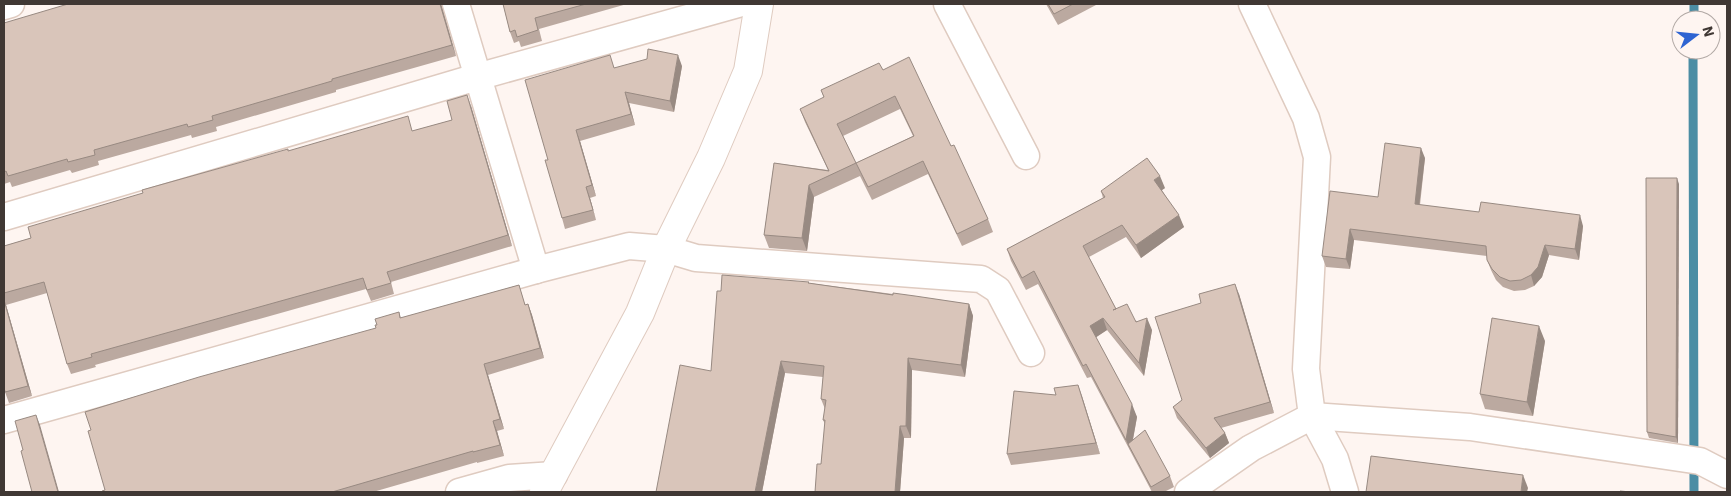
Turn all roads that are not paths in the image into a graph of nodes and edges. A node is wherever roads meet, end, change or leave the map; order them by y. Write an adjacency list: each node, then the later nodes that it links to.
1 (11, 4): 7 (street)
2 (456, 4): 8 (street)
3 (738, 4): 8 (street)
4 (759, 4): 11 (main road)
5 (947, 4): 9 (street)
6 (1252, 4): 14 (street)
7 (4, 6)
8 (477, 77): 10 (street); 12 (street)
9 (1026, 156)
10 (4, 217)
11 (666, 249): 12 (street); 13 (street); 17 (main road)
12 (536, 270): 15 (street)
13 (1030, 353)
14 (1312, 416): 16 (street); 19 (street); 20 (street)
15 (4, 420)
16 (1727, 475)
17 (549, 484): 18 (street)
18 (459, 492)
19 (1188, 492)
20 (1345, 492)

